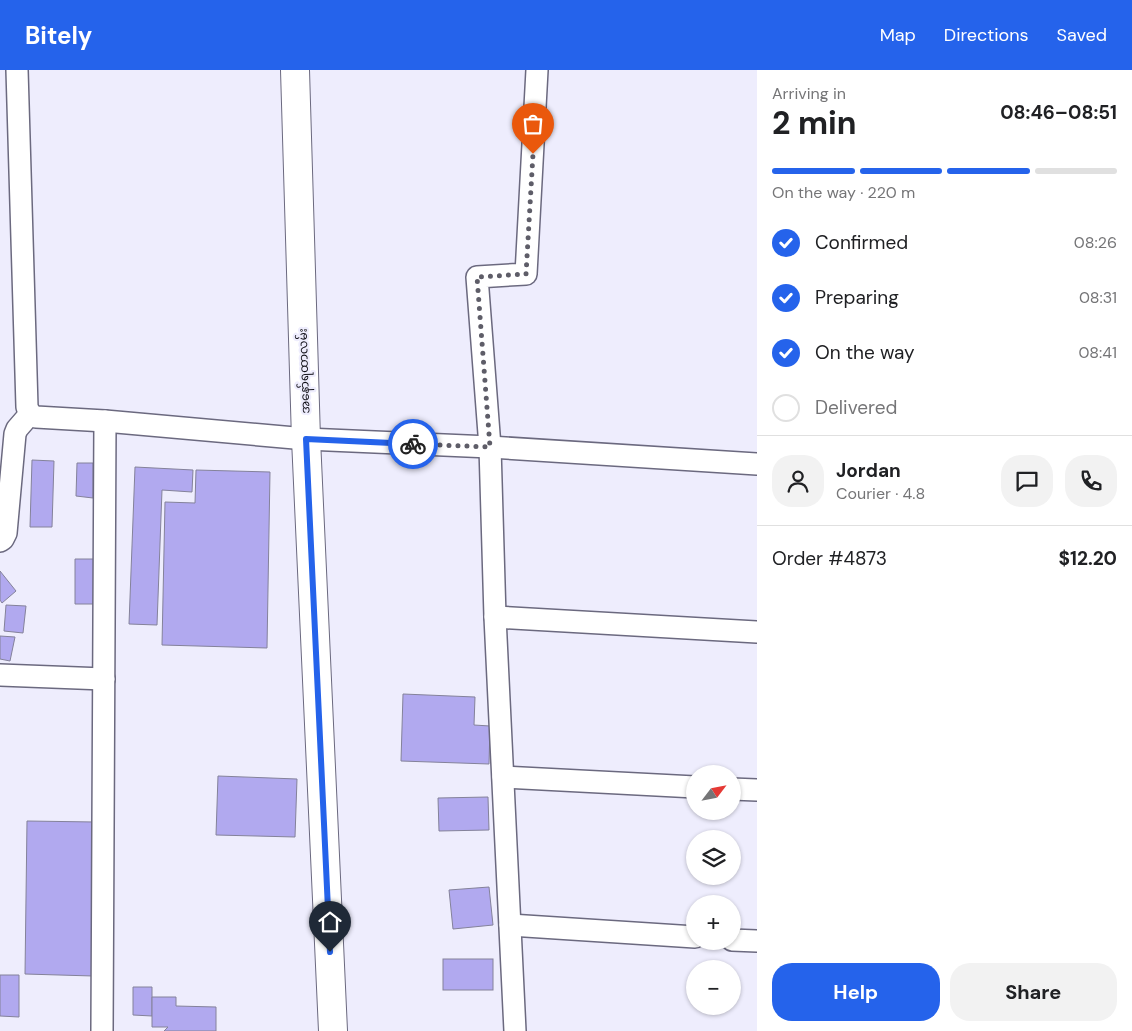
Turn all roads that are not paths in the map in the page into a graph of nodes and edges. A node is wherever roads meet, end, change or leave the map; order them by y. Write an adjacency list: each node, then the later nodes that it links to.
1 (17, 70): 4 (street)
2 (295, 70): 6 (main road, အနော်ရထာလမ်း)
3 (537, 70): 7 (street)
4 (30, 414): 5 (street); 9 (street)
5 (105, 421): 6 (street); 13 (street)
6 (306, 439): 7 (street); 23 (main road, အနော်ရထာလမ်း)
7 (490, 447): 8 (street); 10 (street)
8 (757, 464)
9 (0, 541)
10 (495, 617): 11 (street); 14 (street)
11 (757, 632)
12 (0, 675): 13 (street)
13 (104, 679): 22 (street)
14 (503, 777): 15 (street); 18 (street)
15 (686, 787)
16 (741, 789): 17 (street)
17 (757, 790)
18 (510, 925): 19 (street); 24 (street)
19 (686, 936)
20 (741, 940): 21 (street)
21 (757, 941)
22 (102, 1031)
23 (333, 1031)
24 (515, 1031)

